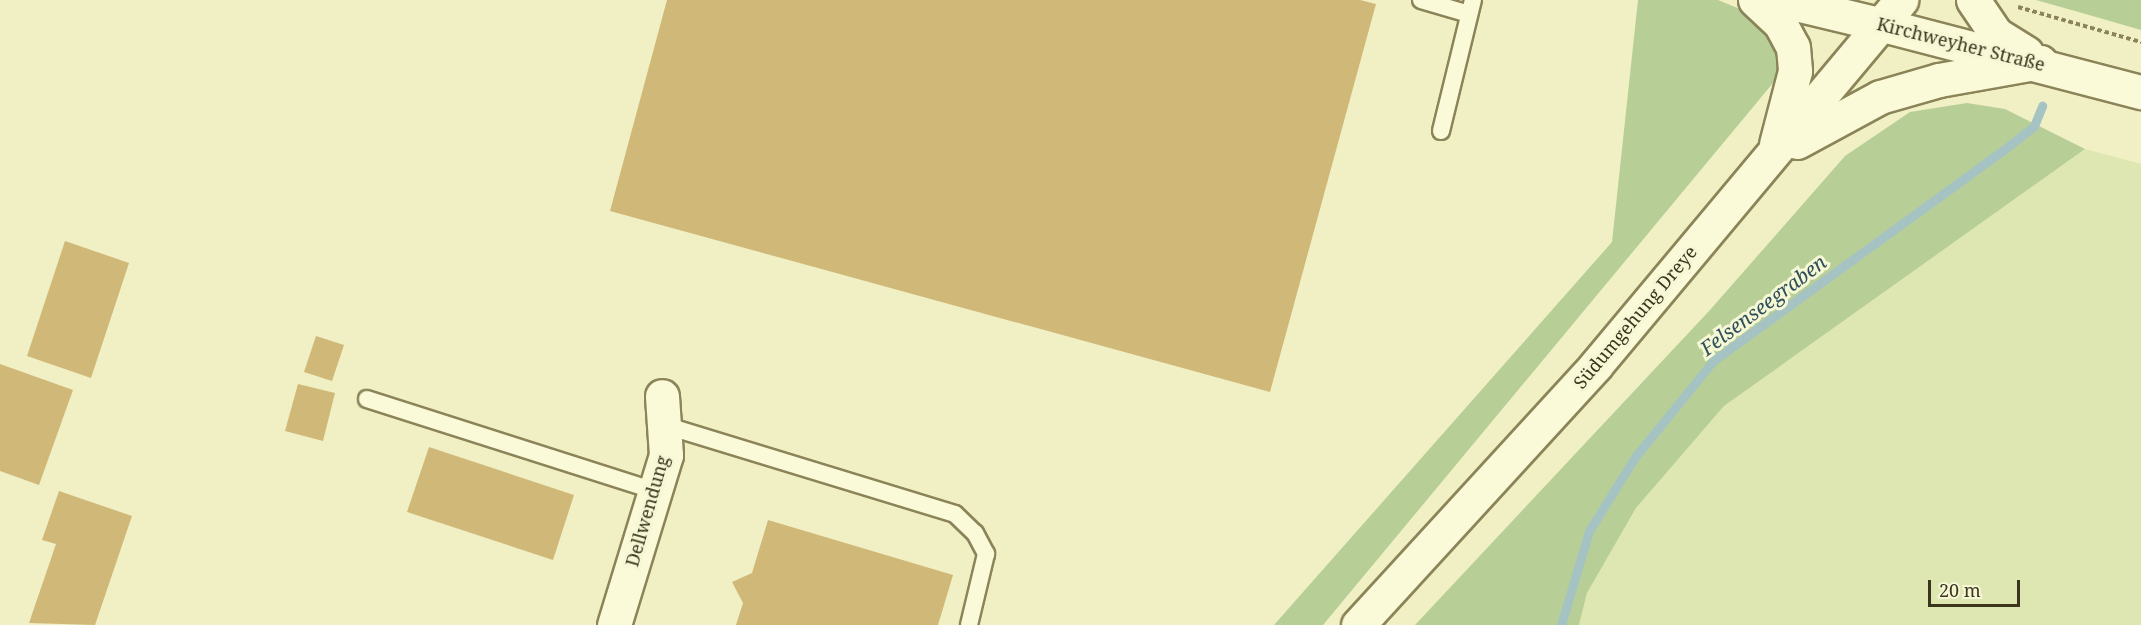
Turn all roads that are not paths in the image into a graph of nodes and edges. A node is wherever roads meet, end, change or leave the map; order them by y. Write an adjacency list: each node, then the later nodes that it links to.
1 (1421, 0): 5 (lane)
2 (1755, 0): 10 (main road)
3 (1779, 0): 6 (main road, Kirchweyher Straße)
4 (1973, 0): 7 (main road)
5 (1471, 7): 9 (lane)
6 (1892, 12): 7 (main road, Kirchweyher Straße); 10 (main road, Südumgehung Dreye)
7 (2040, 62): 8 (main road, Kirchweyher Straße); 10 (main road)
8 (2141, 92)
9 (1442, 131)
10 (1766, 161): 16 (main road, Südumgehung Dreye)
11 (367, 399): 13 (lane)
12 (663, 411): 13 (main road, Dellwendung); 15 (lane)
13 (655, 491): 14 (main road, Dellwendung)
14 (614, 625)
15 (969, 625)
16 (1358, 625)

